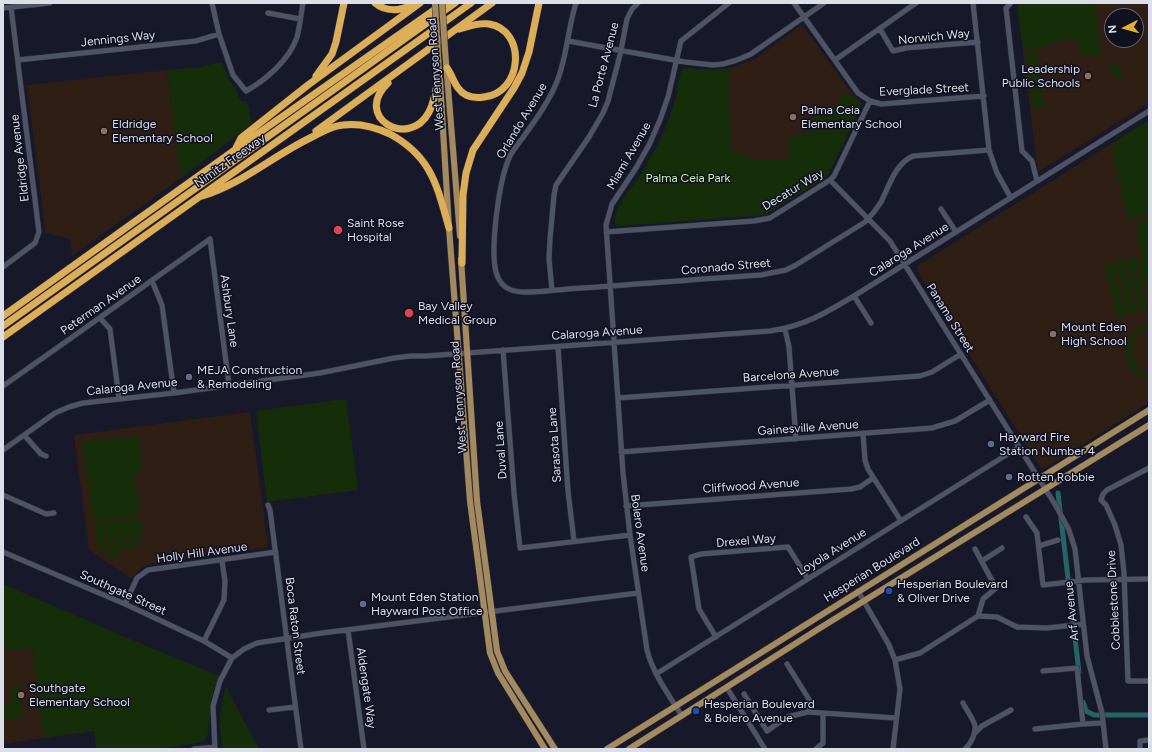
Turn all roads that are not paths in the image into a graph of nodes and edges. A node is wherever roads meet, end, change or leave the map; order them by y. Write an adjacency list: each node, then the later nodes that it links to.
1 (48, 3): 22 (street)
2 (212, 3): 29 (street)
3 (303, 3): 26 (street)
4 (344, 3): 39 (highway)
5 (375, 3): 6 (highway)
6 (416, 3)
7 (420, 3): 39 (highway)
8 (435, 3): 38 (main road, West Tennyson Road, bridge)
9 (443, 3): 37 (main road, West Tennyson Road, bridge); 44 (highway, Nimitz Freeway)
10 (455, 3): 67 (highway)
11 (471, 3): 48 (highway, Nimitz Freeway)
12 (492, 3): 28 (highway)
13 (539, 3): 56 (highway)
14 (576, 3): 30 (street, Orlando Avenue)
15 (638, 3): 32 (street, La Porte Avenue)
16 (729, 3): 34 (street, Miami Avenue)
17 (794, 3): 25 (street, Everglade Street)
18 (824, 3): 25 (street)
19 (916, 3): 27 (street)
20 (973, 3): 31 (street)
21 (1011, 3): 47 (street)
22 (11, 7): 23 (street); 33 (street, Eldridge Avenue)
23 (3, 8)
24 (268, 13): 26 (street)
25 (804, 17): 34 (street); 35 (street, Everglade Street)
26 (300, 19): 29 (street)
27 (880, 29): 31 (street, Norwich Way); 35 (street)
28 (455, 30): 36 (highway); 37 (highway)
29 (219, 34): 33 (street, Jennings Way)
30 (568, 40): 32 (street); 62 (street, Orlando Avenue)
31 (978, 42): 40 (street)
32 (621, 50): 34 (street); 61 (street, La Porte Avenue)
33 (18, 60): 57 (street, Eldridge Avenue)
34 (676, 60): 53 (street, Miami Avenue)
35 (835, 60): 41 (street, Everglade Street)
36 (411, 62): 38 (highway); 43 (highway)
37 (447, 68): 56 (main road, West Tennyson Road)
38 (439, 73): 52 (main road, West Tennyson Road)
39 (308, 85): 44 (highway)
40 (984, 96): 41 (street, Everglade Street); 45 (street)
41 (870, 101): 46 (street, Decatur Way)
42 (1149, 111): 47 (street, Calaroga Avenue)
43 (301, 142): 48 (highway); 52 (highway)
44 (236, 149): 64 (highway, Nimitz Freeway)
45 (989, 150): 49 (street); 51 (street, Coronado Street)
46 (830, 180): 51 (street, Panama Street); 53 (street, Decatur Way)
47 (1036, 181): 49 (street, Calaroga Avenue)
48 (196, 198): 69 (highway, Nimitz Freeway)
49 (1011, 198): 54 (street, Calaroga Avenue)
50 (941, 209): 54 (street)
51 (868, 218): 58 (street, Panama Street); 60 (street, Coronado Street)
52 (449, 228): 73 (main road, West Tennyson Road)
53 (606, 232): 60 (street, Miami Avenue)
54 (956, 232): 58 (street, Calaroga Avenue)
55 (210, 239): 59 (street, Peterman Avenue); 76 (street, Ashbury Lane)
56 (462, 263): 74 (main road, West Tennyson Road)
57 (4, 264)
58 (904, 264): 63 (street, Calaroga Avenue); 75 (street, Panama Street)
59 (152, 281): 65 (street, Peterman Avenue); 79 (street)
60 (609, 286): 61 (street, Coronado Street); 70 (street, Miami Avenue)
61 (552, 290): 62 (street, Coronado Street)
62 (513, 291)
63 (854, 296): 66 (street); 68 (street, Calaroga Avenue)
64 (3, 316)
65 (100, 318): 78 (street, Peterman Avenue); 80 (street)
66 (871, 323)
67 (3, 326)
68 (785, 329): 70 (street, Calaroga Avenue); 77 (street)
69 (3, 337)
70 (613, 342): 71 (street, Calaroga Avenue); 81 (street, Bolero Avenue)
71 (558, 346): 72 (street, Calaroga Avenue); 104 (street, Sarasota Lane)
72 (503, 350): 74 (street, Calaroga Avenue); 104 (street, Duval Lane)
73 (458, 353): 74 (street, Calaroga Avenue); 76 (street, Calaroga Avenue); 120 (main road, West Tennyson Road)
74 (467, 353): 120 (main road, West Tennyson Road)
75 (961, 354): 77 (street, Barcelona Avenue); 82 (street, Panama Street)
76 (229, 385): 79 (street, Calaroga Avenue)
77 (792, 385): 81 (street, Barcelona Avenue); 87 (street)
78 (3, 386)
79 (174, 393): 80 (street, Calaroga Avenue)
80 (119, 398): 86 (street, Calaroga Avenue)
81 (618, 398): 90 (street, Bolero Avenue)
82 (990, 400): 85 (street, Gainesville Avenue); 88 (street, Panama Street)
83 (1149, 410): 94 (main road, Hesperian Boulevard)
84 (1149, 425): 95 (main road, Hesperian Boulevard)
85 (863, 434): 87 (street, Gainesville Avenue); 93 (street)
86 (24, 435): 89 (street, Calaroga Avenue); 91 (street)
87 (796, 439): 90 (street, Gainesville Avenue)
88 (1019, 448): 94 (street, Panama Street); 101 (street, Loyola Avenue)
89 (3, 450)
90 (621, 452): 98 (street, Bolero Avenue)
91 (46, 456)
92 (1149, 468): 113 (street, Cobblestone Drive)
93 (873, 478): 98 (street, Cliffwood Avenue); 101 (street)
94 (1038, 479): 95 (street, Arf Avenue); 116 (main road, Hesperian Boulevard)
95 (1044, 488): 115 (street, Arf Avenue); 118 (main road, Hesperian Boulevard)
96 (3, 495): 99 (street)
97 (268, 505): 109 (street, Boca Raton Street)
98 (626, 506): 102 (street, Bolero Avenue)
99 (54, 513)
100 (1026, 517): 105 (street)
101 (901, 521): 112 (street, Loyola Avenue)
102 (630, 535): 104 (street); 117 (street, Bolero Avenue)
103 (1058, 540): 105 (street)
104 (574, 541)
105 (1038, 546): 115 (street)
106 (1002, 548): 111 (street)
107 (975, 549): 111 (street)
108 (3, 552): 119 (street, Southgate Street)
109 (276, 552): 110 (street, Holly Hill Avenue); 125 (street, Boca Raton Street)
110 (222, 560): 119 (street, Holly Hill Avenue); 126 (street)
111 (982, 561): 121 (street)
112 (808, 579): 124 (street, Loyola Avenue); 124 (street, Drexel Way)
113 (1124, 579): 114 (street); 115 (street); 132 (street, Cobblestone Drive)
114 (1149, 579)
115 (1078, 581): 122 (street, Arf Avenue)
116 (858, 591): 118 (street); 136 (main road, Hesperian Boulevard)
117 (638, 593): 120 (street); 131 (street, Bolero Avenue)
118 (864, 601): 128 (street); 133 (main road, Hesperian Boulevard)
119 (125, 604): 126 (street, Southgate Street)
120 (488, 612): 123 (street); 153 (main road, West Tennyson Road); 154 (main road, West Tennyson Road)
121 (978, 616): 122 (street); 128 (street)
122 (1083, 624): 144 (street, Arf Avenue)
123 (348, 630): 125 (street); 152 (street, Aldengate Way)
124 (716, 637): 131 (street, Loyola Avenue)
125 (286, 638): 127 (street); 137 (street, Boca Raton Street)
126 (204, 641): 127 (street, Southgate Street)
127 (232, 658): 149 (street)
128 (895, 660): 143 (street)
129 (787, 664): 140 (street)
130 (1043, 671): 145 (street)
131 (656, 674): 136 (street, Bolero Avenue)
132 (1149, 680)
133 (727, 688): 142 (main road, Hesperian Boulevard); 157 (street)
134 (744, 694): 140 (street)
135 (962, 703): 147 (street)
136 (676, 706): 142 (street, Bolero Avenue); 155 (main road, Hesperian Boulevard)
137 (295, 707): 138 (street); 151 (street, Boca Raton Street)
138 (269, 710)
139 (1011, 710): 147 (street)
140 (808, 712): 141 (street)
141 (823, 713): 143 (street); 158 (street)
142 (682, 716): 156 (main road, Hesperian Boulevard)
143 (896, 718): 159 (street)
144 (1103, 723): 145 (street); 161 (street, Arf Avenue)
145 (1082, 724): 146 (street)
146 (1034, 729)
147 (974, 734): 160 (street)
148 (1149, 740): 162 (street)
149 (215, 748): 150 (street)
150 (194, 749)
151 (301, 749)
152 (364, 749)
153 (545, 749)
154 (555, 749)
155 (607, 749)
156 (629, 749)
157 (765, 749)
158 (816, 749)
159 (893, 749)
160 (964, 749)
161 (1106, 749)
162 (1140, 749)

